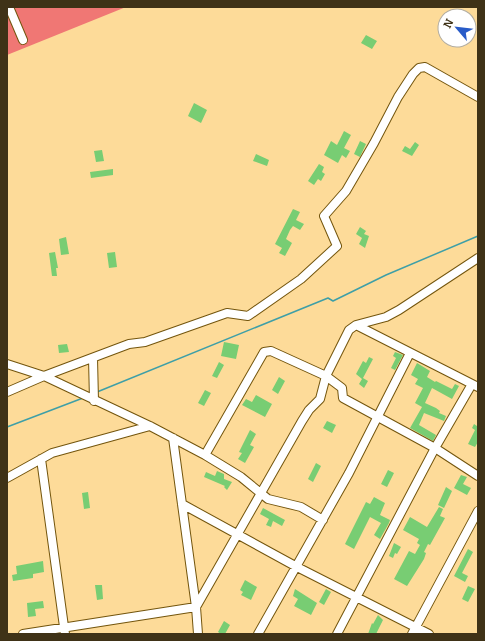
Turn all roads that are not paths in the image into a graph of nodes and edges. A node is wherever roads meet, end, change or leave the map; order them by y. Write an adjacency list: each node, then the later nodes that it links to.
1 (9, 7): 2 (street)
2 (23, 40)
3 (478, 97): 7 (street)
4 (478, 258): 5 (street)
5 (356, 325): 6 (street); 10 (street)
6 (410, 353): 11 (street); 14 (street)
7 (93, 358): 9 (street); 13 (street)
8 (7, 364): 9 (street)
9 (44, 376): 12 (street); 13 (street)
10 (326, 376): 14 (street); 18 (street); 22 (street)
11 (475, 386): 17 (street)
12 (7, 392)
13 (94, 401): 15 (street)
14 (378, 417): 17 (street); 25 (street)
15 (150, 426): 16 (street); 19 (street)
16 (173, 438): 18 (street); 23 (street)
17 (435, 448): 20 (street); 28 (street)
18 (205, 455): 22 (street)
19 (41, 459): 21 (street); 31 (street)
20 (478, 476)
21 (7, 478)
22 (260, 494): 25 (street); 26 (street)
23 (182, 504): 26 (street); 29 (street)
24 (478, 511): 30 (street)
25 (323, 520): 27 (street)
26 (238, 534): 27 (street); 29 (street)
27 (297, 567): 28 (street); 34 (street)
28 (356, 596): 30 (street); 35 (street)
29 (196, 607): 31 (street); 33 (street)
30 (414, 630): 36 (street)
31 (64, 631): 32 (street)
32 (23, 634)
33 (198, 634)
34 (258, 634)
35 (337, 634)
36 (429, 634)

